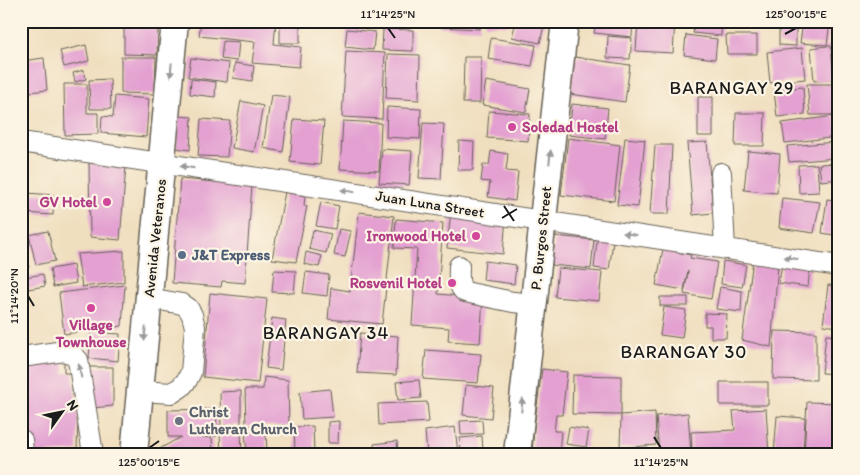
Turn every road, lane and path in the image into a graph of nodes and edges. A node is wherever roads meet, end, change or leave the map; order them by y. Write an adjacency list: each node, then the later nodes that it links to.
1 (175, 21): 4 (main road, Avenida Veteranos, one-way to 4)
2 (565, 21): 6 (main road, P. Burgos Street, one-way to 2)
3 (21, 142): 4 (street, Juan Luna Street)
4 (162, 163): 6 (street, Juan Luna Street, one-way to 4); 10 (main road, Avenida Veteranos)
5 (721, 173): 7 (street)
6 (543, 221): 7 (street, Juan Luna Street, one-way to 6); 11 (main road, P. Burgos Street)
7 (726, 248): 9 (street, Juan Luna Street, one-way to 7)
8 (459, 266): 11 (street)
9 (839, 266)
10 (149, 298): 13 (main road, Avenida Veteranos, one-way to 13); 13 (street)
11 (533, 304): 16 (main road, P. Burgos Street, one-way to 11)
12 (21, 357): 15 (street, one-way to 12)
13 (140, 392): 14 (main road, Avenida Veteranos)
14 (139, 448)
15 (93, 454)
16 (517, 454)

